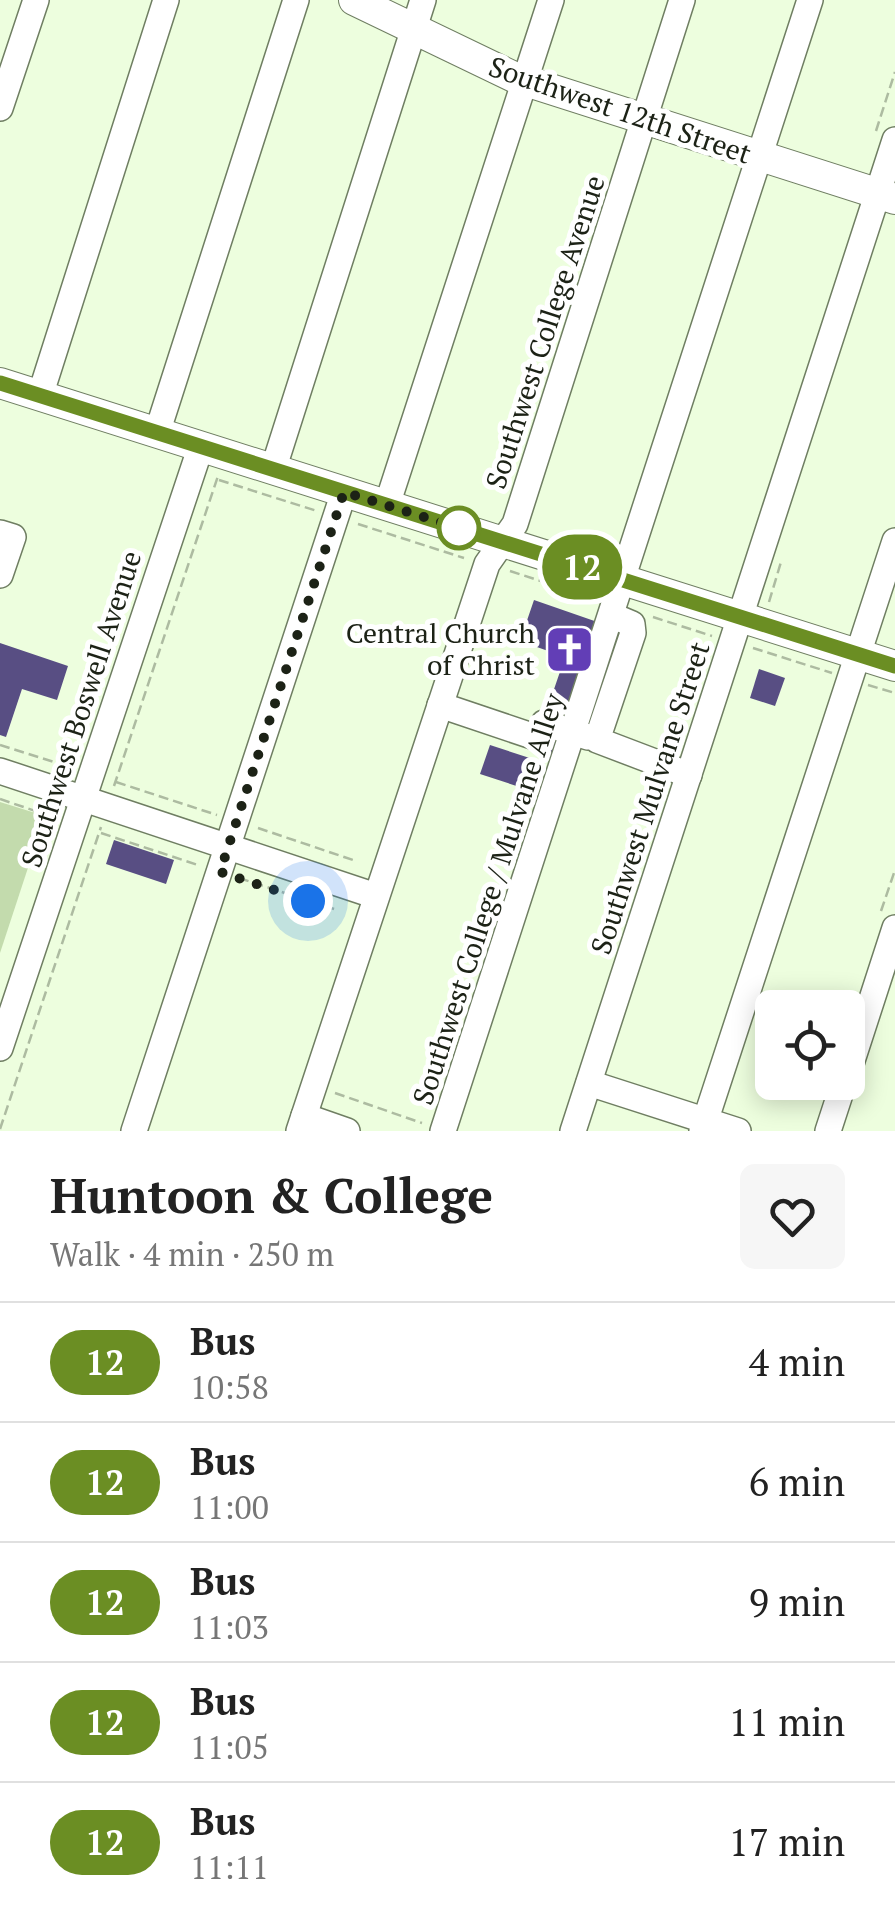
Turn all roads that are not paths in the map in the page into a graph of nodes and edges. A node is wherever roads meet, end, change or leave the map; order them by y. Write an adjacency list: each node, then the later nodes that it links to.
1 (36, 0): 11 (street)
2 (166, 0): 17 (street)
3 (296, 0): 18 (street)
4 (354, 0): 9 (main road, Southwest 12th Street)
5 (423, 0): 9 (street)
6 (551, 0): 10 (street)
7 (682, 0): 12 (street, Southwest College Avenue)
8 (810, 0): 14 (street, Southwest College / Mulvane Alley)
9 (414, 30): 10 (main road, Southwest 12th Street); 20 (street)
10 (525, 81): 12 (main road, Southwest 12th Street); 22 (street)
11 (0, 108)
12 (644, 120): 14 (main road, Southwest 12th Street); 25 (street, Southwest College Avenue)
13 (895, 140): 15 (street, Southwest Mulvane Street)
14 (760, 157): 15 (main road, Southwest 12th Street); 27 (street, Southwest College / Mulvane Alley)
15 (886, 196): 28 (street, Southwest Mulvane Street)
16 (0, 383): 17 (main road)
17 (40, 396): 18 (main road)
18 (157, 433): 19 (main road)
19 (213, 450): 20 (main road); 35 (street, Southwest Boswell Avenue)
20 (274, 470): 21 (main road)
21 (344, 492): 22 (main road); 36 (street)
22 (387, 506): 25 (main road)
23 (0, 533): 26 (street)
24 (895, 541): 30 (street)
25 (495, 553): 27 (main road); 31 (street, Southwest College Avenue)
26 (0, 575)
27 (618, 601): 28 (main road); 32 (street, Southwest College / Mulvane Alley)
28 (737, 630): 30 (main road); 34 (street, Southwest Mulvane Street)
29 (895, 666): 30 (main road)
30 (854, 667): 44 (street)
31 (440, 705): 32 (street); 37 (street, Southwest College Avenue)
32 (586, 736): 34 (street); 47 (street, Southwest College / Mulvane Alley)
33 (0, 771): 35 (street)
34 (689, 775): 41 (street, Southwest Mulvane Street)
35 (99, 790): 36 (street); 40 (street, Southwest Boswell Avenue)
36 (228, 846): 37 (street); 45 (street)
37 (376, 896): 43 (street, Southwest College Avenue)
38 (895, 928): 39 (street)
39 (865, 1021)
40 (0, 1048)
41 (589, 1083): 44 (street); 48 (street, Southwest Mulvane Street)
42 (838, 1100): 50 (street)
43 (302, 1123): 46 (street)
44 (704, 1126): 49 (street)
45 (134, 1131)
46 (346, 1131)
47 (443, 1131)
48 (573, 1131)
49 (738, 1131)
50 (828, 1131)

